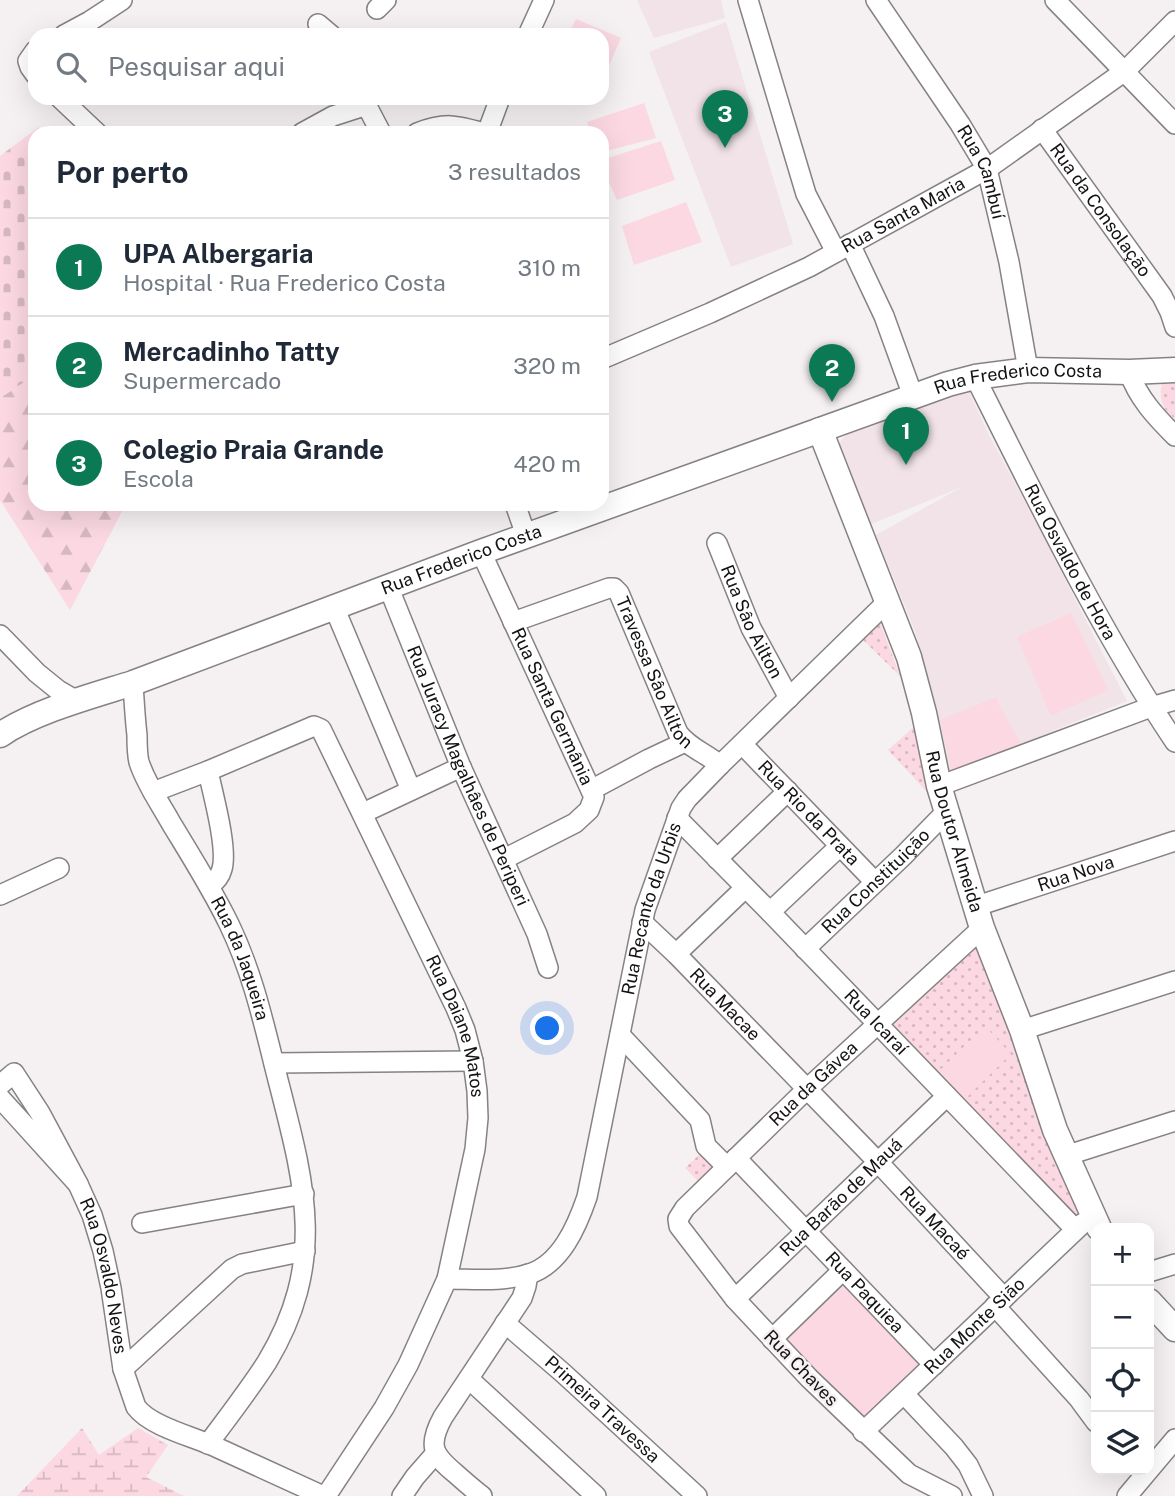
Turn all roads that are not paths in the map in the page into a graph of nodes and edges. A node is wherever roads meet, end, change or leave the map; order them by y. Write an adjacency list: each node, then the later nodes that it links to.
1 (122, 0): 7 (street)
2 (544, 0): 8 (street)
3 (748, 0): 21 (street)
4 (876, 0): 20 (street, Rua Cambuí)
5 (1055, 0): 9 (street)
6 (1175, 22): 9 (street, Rua Santa Maria)
7 (77, 28)
8 (531, 28)
9 (1125, 71): 14 (street); 19 (street, Rua Santa Maria)
10 (67, 105): 15 (street)
11 (362, 105): 16 (street)
12 (368, 105): 17 (street)
13 (497, 105): 18 (street)
14 (1175, 124)
15 (90, 126)
16 (315, 126)
17 (377, 126)
18 (488, 126)
19 (1042, 129): 20 (street, Rua Santa Maria); 22 (street, Rua da Consolação)
20 (987, 169): 21 (street, Rua Santa Maria); 24 (street, Rua Cambuí)
21 (843, 248): 23 (street, Rua Santa Maria); 28 (street)
22 (1175, 327)
23 (609, 356)
24 (1028, 370): 26 (main road, Rua Frederico Costa); 27 (main road, Rua Frederico Costa)
25 (1175, 370): 26 (main road, Rua Frederico Costa)
26 (1129, 372): 30 (street)
27 (975, 377): 28 (main road, Rua Frederico Costa); 46 (street, Rua Osvaldo de Hora)
28 (914, 396): 29 (main road, Rua Frederico Costa)
29 (820, 430): 31 (main road, Rua Frederico Costa); 38 (main road, Rua Doutor Almeida)
30 (1175, 436)
31 (609, 505)
32 (517, 511): 34 (street)
33 (593, 511): 34 (main road, Rua Frederico Costa)
34 (526, 535): 36 (main road, Rua Frederico Costa)
35 (717, 543): 43 (street, Rua Sâo Ailton)
36 (481, 551): 37 (main road, Rua Frederico Costa); 40 (street, Rua Santa Germânia)
37 (388, 586): 39 (main road, Rua Frederico Costa); 52 (street, Rua Juracy Magalhâes de Periperi)
38 (887, 602): 43 (street, Rua Recanto da Urbis); 54 (main road, Rua Doutor Almeida)
39 (334, 607): 42 (main road, Rua Frederico Costa); 55 (street)
40 (513, 622): 48 (street, Travessa Sâo Ailton); 56 (street, Rua Santa Germânia)
41 (0, 635): 45 (street)
42 (133, 682): 45 (main road, Rua Frederico Costa); 58 (street, Rua da Jaqueira)
43 (789, 698): 50 (street, Rua Recanto da Urbis)
44 (1175, 699): 46 (street)
45 (77, 701): 47 (main road, Rua Frederico Costa)
46 (1151, 706): 49 (street, Rua Osvaldo de Hora); 54 (street)
47 (0, 735)
48 (685, 742): 51 (street, Travessa Sâo Ailton); 56 (street)
49 (1175, 742)
50 (741, 744): 51 (street, Rua Recanto da Urbis); 57 (street, Rua Rio da Prata)
51 (720, 765): 61 (street, Rua Recanto da Urbis)
52 (461, 767): 55 (street); 64 (street, Rua Juracy Magalhâes de Periperi)
53 (208, 772): 58 (street, Rua Daiane Matos); 60 (street, Rua Daiane Matos); 68 (street)
54 (939, 786): 59 (main road, Rua Doutor Almeida)
55 (411, 790): 60 (street)
56 (592, 790): 64 (street, Rua Santa Germânia)
57 (788, 791): 63 (street, Rua Rio da Prata); 65 (street)
58 (153, 792): 68 (street, Rua da Jaqueira)
59 (947, 811): 67 (street, Rua Constituição); 72 (main road, Rua Doutor Almeida)
60 (363, 813): 81 (street, Rua Daiane Matos)
61 (677, 818): 65 (street, Rua Icaraí); 73 (street, Rua Recanto da Urbis)
62 (1175, 841): 72 (street, Rua Nova)
63 (840, 846): 67 (street, Rua Rio da Prata); 71 (street)
64 (503, 859): 76 (street, Rua Juracy Magalhâes de Periperi)
65 (717, 859): 69 (street, Rua Icaraí)
66 (59, 868): 70 (street)
67 (875, 882): 74 (street, Rua Constituição)
68 (209, 887): 82 (street, Rua da Jaqueira)
69 (745, 888): 71 (street, Rua Icaraí); 75 (street)
70 (0, 895)
71 (770, 912): 74 (street, Rua Icaraí)
72 (978, 918): 78 (street, Rua da Gávea); 79 (main road, Rua Doutor Almeida)
73 (642, 922): 75 (street, Rua Macae); 80 (street, Rua Recanto da Urbis)
74 (805, 949): 78 (street, Rua Icaraí)
75 (676, 954): 84 (street, Rua Macae)
76 (548, 968)
77 (1175, 981): 79 (street)
78 (877, 1023): 84 (street, Rua da Gávea); 85 (street, Rua Icaraí)
79 (1022, 1031): 88 (main road, Rua Doutor Almeida)
80 (620, 1035): 89 (street, Rua Paquiea); 101 (street, Rua Recanto da Urbis)
81 (473, 1062): 82 (street); 102 (street, Rua Daiane Matos)
82 (274, 1063): 92 (street, Rua da Jaqueira)
83 (7, 1079): 91 (street, Rua Osvaldo Neves)
84 (807, 1089): 89 (street, Rua da Gávea); 90 (street, Rua Macaé)
85 (947, 1096): 90 (street, Rua Barão de Mauá); 95 (street, Rua Icaraí)
86 (0, 1098): 91 (street, Rua Osvaldo Neves)
87 (1175, 1121): 88 (street)
88 (1065, 1156): 95 (main road, Rua Doutor Almeida)
89 (731, 1162): 93 (street, Rua da Gávea); 96 (street, Rua Paquiea)
90 (878, 1162): 96 (street, Rua Barão de Mauá); 104 (street, Rua Macaé)
91 (78, 1184): 110 (street, Rua Osvaldo Neves)
92 (303, 1195): 94 (street); 97 (street, Rua da Jaqueira)
93 (681, 1214): 103 (street, Rua Chaves)
94 (142, 1223)
95 (1087, 1226): 104 (street, Rua Monte Sião)
96 (807, 1232): 99 (street, Rua Paquiea); 103 (street, Rua Barão de Mauá)
97 (305, 1251): 110 (street); 116 (street, Rua da Jaqueira)
98 (1175, 1264): 100 (street)
99 (843, 1270): 108 (street); 109 (street, Rua Paquiea)
100 (1154, 1270)
101 (528, 1274): 102 (street, Rua Recanto da Urbis); 106 (street)
102 (447, 1279): 120 (street, Rua Daiane Matos)
103 (736, 1299): 108 (street, Rua Chaves)
104 (999, 1302): 109 (street, Rua Monte Sião); 113 (street, Rua Macaé)
105 (1154, 1306): 107 (main road)
106 (506, 1323): 111 (street); 124 (street, Primeira Travessa)
107 (1175, 1329)
108 (772, 1339): 114 (street, Rua Chaves)
109 (934, 1365): 112 (street, Rua Monte Sião)
110 (123, 1369): 116 (street, Rua Daiane Matos)
111 (469, 1378): 117 (street); 123 (street)
112 (904, 1394): 114 (street, Rua Monte Sião); 126 (street)
113 (1091, 1415)
114 (863, 1432): 125 (street, Rua Chaves)
115 (1175, 1439): 118 (street)
116 (208, 1444): 120 (street, Rua Daiane Matos)
117 (436, 1455): 121 (street); 122 (street)
118 (1154, 1459)
119 (1138, 1475): 127 (street)
120 (325, 1496)
121 (402, 1496)
122 (482, 1496)
123 (596, 1496)
124 (697, 1496)
125 (952, 1496)
126 (983, 1496)
127 (1127, 1496)

